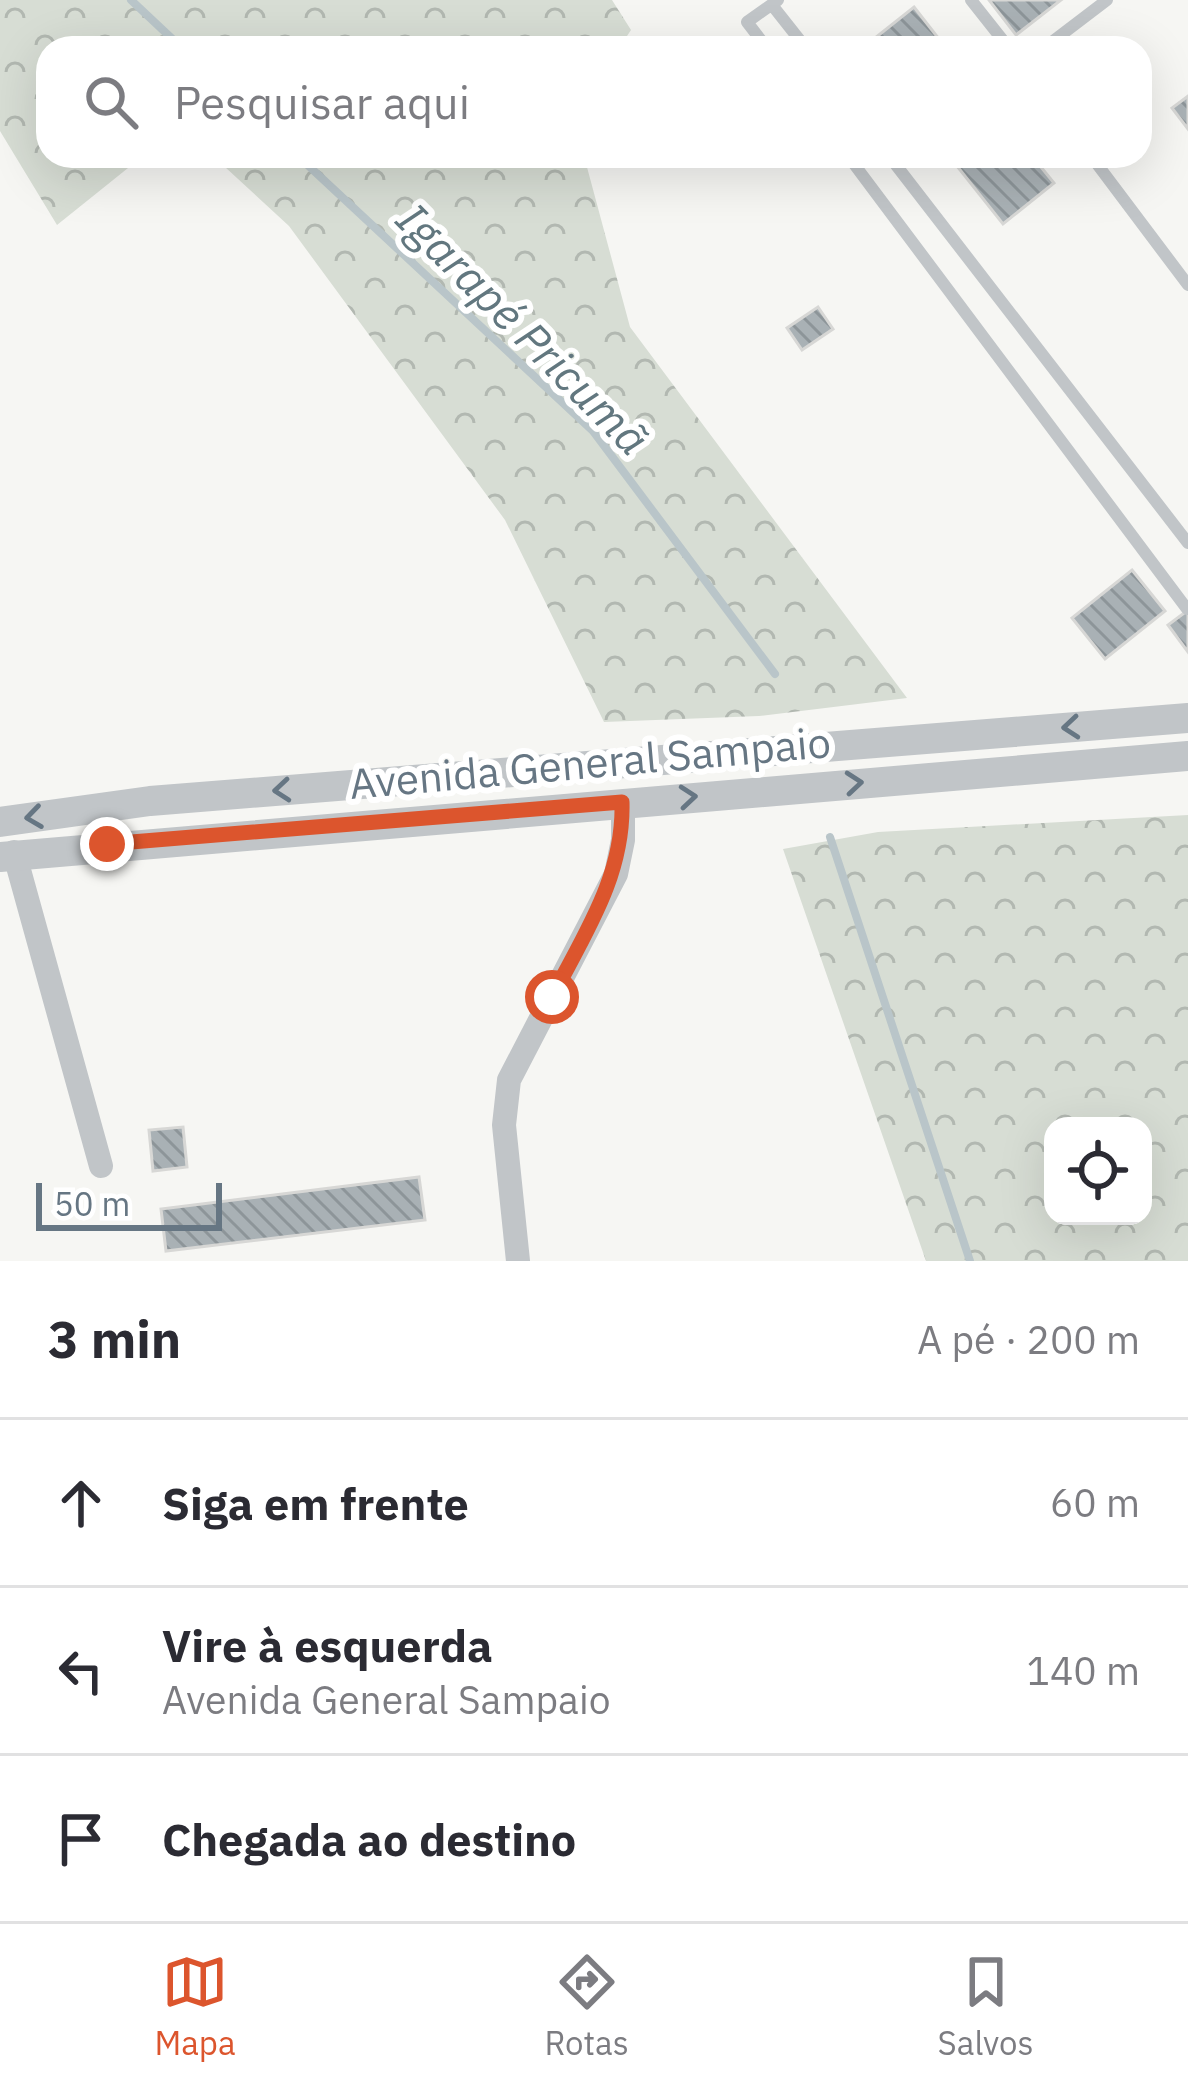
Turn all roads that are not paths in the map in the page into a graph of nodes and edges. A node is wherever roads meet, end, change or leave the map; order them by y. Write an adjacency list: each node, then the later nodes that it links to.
1 (971, 0): 6 (lane)
2 (1107, 0): 7 (lane)
3 (775, 2): 4 (lane); 5 (lane)
4 (757, 36)
5 (798, 36)
6 (1000, 36)
7 (1060, 36)
8 (857, 168): 13 (lane)
9 (898, 168): 12 (lane)
10 (1100, 168): 11 (lane)
11 (1188, 285)
12 (1188, 543)
13 (1187, 609)
14 (1188, 718): 15 (street, Avenida General Sampaio, one-way to 15)
15 (734, 754): 17 (street); 18 (street, Avenida General Sampaio, one-way to 18)
16 (1188, 756): 17 (street, Avenida General Sampaio, one-way to 16)
17 (737, 793): 19 (street, Avenida General Sampaio, one-way to 17)
18 (150, 801): 20 (street, Avenida General Sampaio, one-way to 20); 21 (street)
19 (622, 802): 21 (street, Avenida General Sampaio); 24 (street)
20 (0, 822)
21 (153, 841): 22 (street, Avenida General Sampaio)
22 (7, 855): 23 (street)
23 (101, 1166)
24 (518, 1261)

